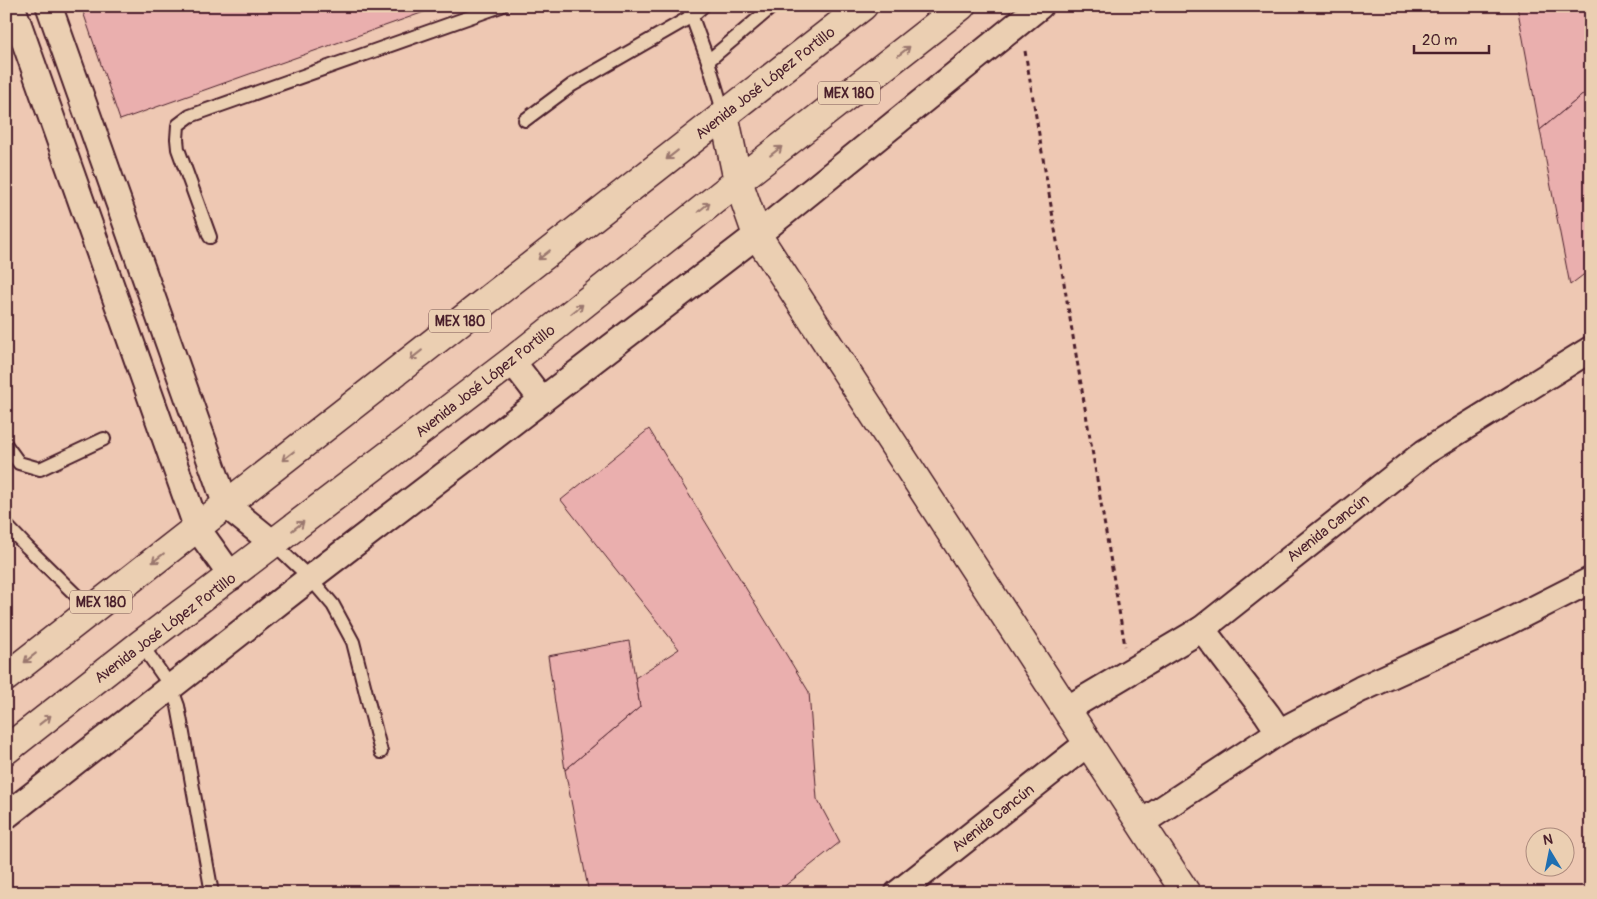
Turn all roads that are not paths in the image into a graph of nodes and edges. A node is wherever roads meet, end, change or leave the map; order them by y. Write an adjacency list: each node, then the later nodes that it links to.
1 (12, 6): 14 (street)
2 (49, 6): 13 (street)
3 (501, 6): 17 (lane)
4 (703, 6): 9 (lane)
5 (773, 6): 10 (lane)
6 (864, 6): 11 (main road, Avenida José López Portillo / MEX 180)
7 (961, 6): 15 (main road, Avenida José López Portillo / MEX 180, one-way to 7)
8 (1040, 6): 16 (street)
9 (690, 11): 10 (lane); 12 (lane)
10 (708, 61): 11 (lane)
11 (724, 114): 15 (main road); 25 (main road, Avenida José López Portillo / MEX 180, one-way to 25)
12 (525, 120)
13 (94, 132): 14 (street); 18 (street)
14 (60, 144): 19 (street)
15 (738, 181): 16 (main road); 21 (main road, Avenida José López Portillo / MEX 180, one-way to 15)
16 (757, 235): 22 (street); 37 (main road)
17 (210, 237)
18 (158, 314): 19 (street); 25 (street)
19 (126, 330): 27 (street)
20 (1591, 349): 33 (street, Avenida Cancún)
21 (512, 361): 22 (street); 28 (main road, Avenida José López Portillo / MEX 180, one-way to 21)
22 (542, 400): 30 (street)
23 (104, 439): 24 (lane)
24 (6, 445)
25 (226, 505): 27 (main road, Avenida José López Portillo / MEX 180); 28 (street)
26 (6, 524): 32 (lane)
27 (197, 528): 29 (street); 32 (main road, Avenida José López Portillo / MEX 180, one-way to 32)
28 (274, 544): 29 (main road, Avenida José López Portillo / MEX 180); 30 (lane)
29 (232, 577): 34 (main road, Avenida José López Portillo / MEX 180)
30 (310, 578): 36 (street); 41 (lane)
31 (1591, 580): 38 (street)
32 (91, 610): 35 (main road, Avenida José López Portillo / MEX 180, one-way to 35)
33 (1202, 629): 37 (street, Avenida Cancún); 38 (street)
34 (142, 644): 36 (lane); 40 (main road, Avenida José López Portillo / MEX 180, one-way to 34)
35 (6, 677)
36 (171, 687): 42 (street); 44 (lane)
37 (1067, 709): 39 (main road)
38 (1279, 732): 43 (street)
39 (1088, 743): 43 (main road); 45 (street, Avenida Cancún)
40 (6, 750)
41 (381, 752)
42 (6, 816)
43 (1141, 823): 46 (main road)
44 (212, 893)
45 (898, 893)
46 (1186, 893)

